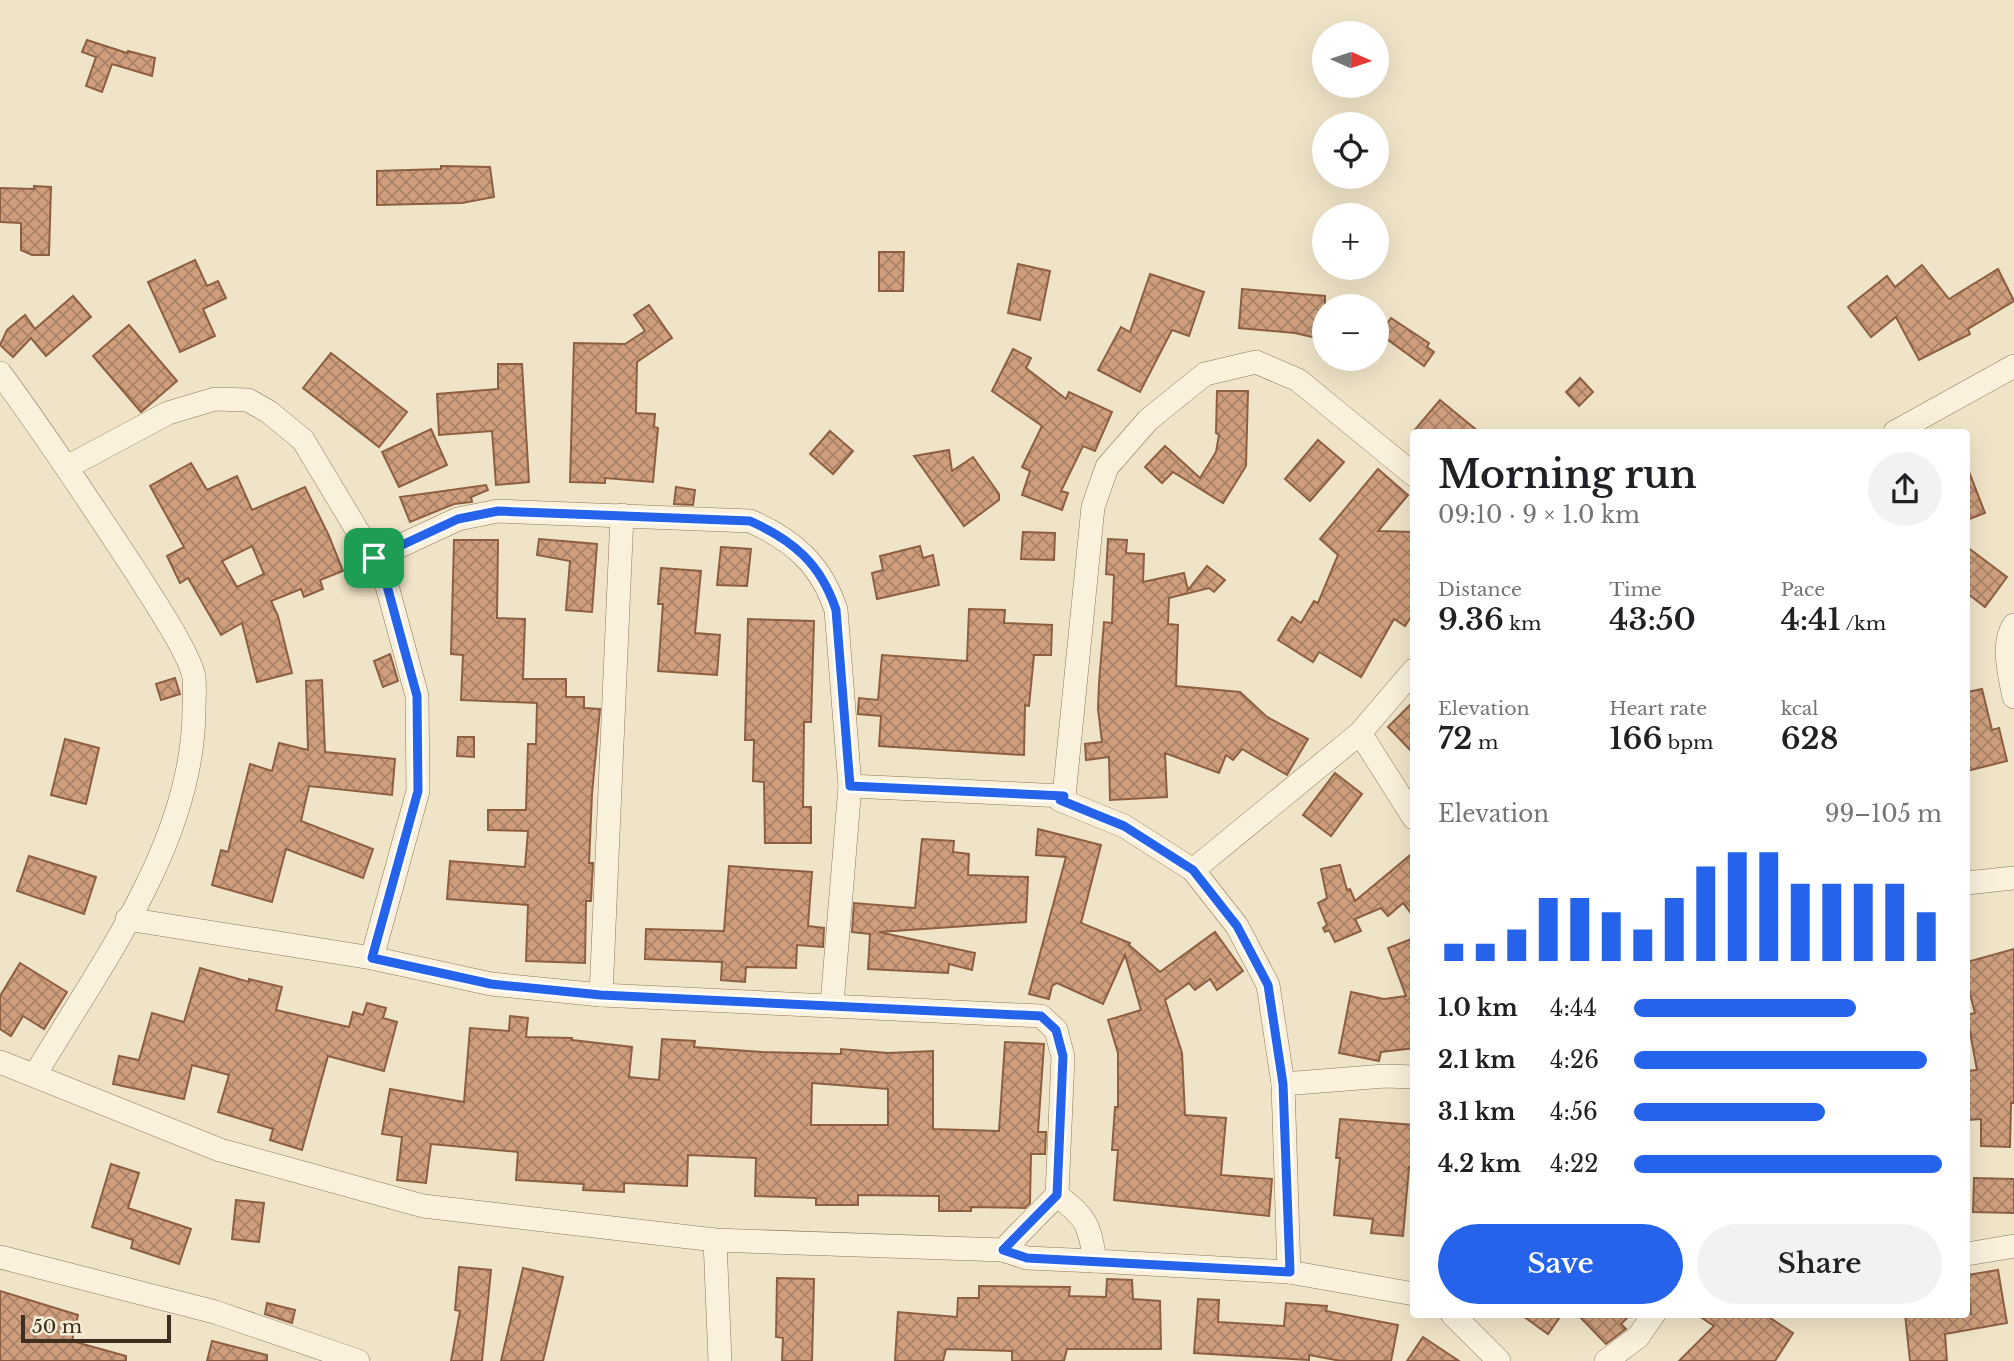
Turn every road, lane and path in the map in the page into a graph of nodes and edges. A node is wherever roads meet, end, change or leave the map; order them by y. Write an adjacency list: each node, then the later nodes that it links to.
1 (2014, 366): 3 (street)
2 (0, 373): 4 (street)
3 (1900, 429)
4 (67, 467): 7 (street); 18 (street)
5 (1410, 472): 13 (street)
6 (622, 515): 7 (street); 12 (street); 20 (street)
7 (374, 558): 19 (street)
8 (2014, 625): 10 (street)
9 (1410, 675): 11 (street)
10 (2014, 697)
11 (1360, 733): 14 (street); 15 (street)
12 (850, 786): 13 (street); 21 (street)
13 (1064, 796): 15 (street)
14 (1410, 812)
15 (1193, 870): 25 (street)
16 (2014, 878): 17 (street)
17 (1970, 883)
18 (127, 919): 19 (street); 23 (street)
19 (372, 958): 20 (street)
20 (601, 995): 21 (street)
21 (832, 1004): 26 (street)
22 (0, 1062): 23 (street)
23 (36, 1075): 27 (street)
24 (1410, 1077): 25 (street)
25 (1283, 1084): 33 (street)
26 (1057, 1195): 29 (street); 32 (street)
27 (715, 1240): 29 (street); 38 (street)
28 (2014, 1246): 30 (street)
29 (1003, 1250): 32 (street)
30 (1970, 1253)
31 (0, 1257): 37 (street)
32 (1095, 1261): 33 (street)
33 (1290, 1272): 34 (street)
34 (1410, 1293)
35 (1456, 1318): 39 (street)
36 (1651, 1318): 40 (street)
37 (358, 1361)
38 (720, 1361)
39 (1499, 1361)
40 (1606, 1361)

